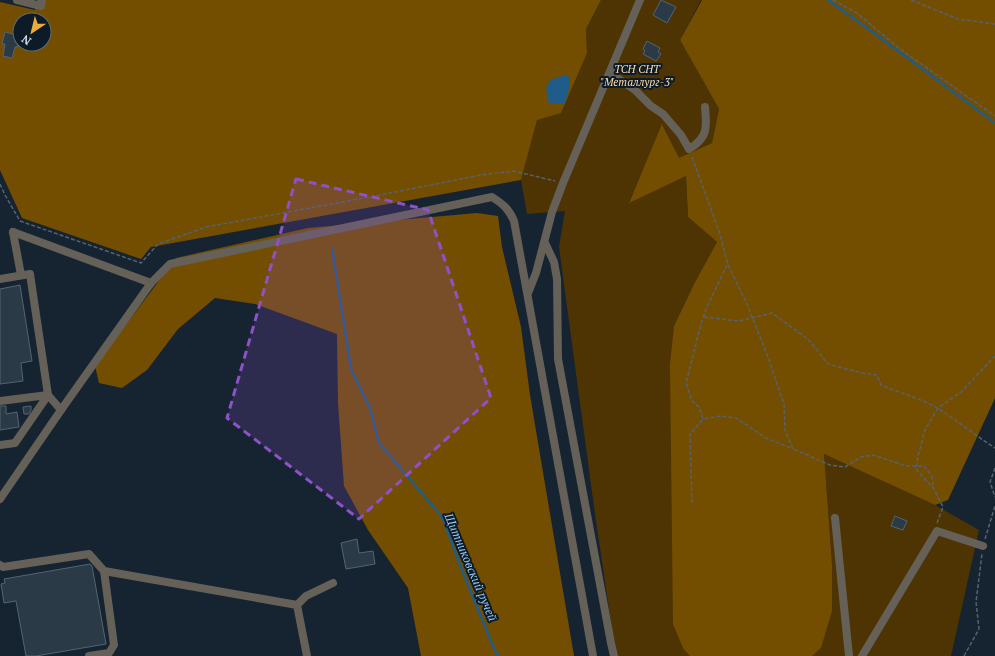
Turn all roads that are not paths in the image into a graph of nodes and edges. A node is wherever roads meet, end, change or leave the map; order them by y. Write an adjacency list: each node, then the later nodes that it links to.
1 (17, 0): 2 (street)
2 (42, 0)
3 (640, 0): 4 (street)
4 (610, 73): 5 (street); 6 (street)
5 (705, 107)
6 (545, 243): 10 (street); 25 (street)
7 (21, 275): 8 (street); 9 (street); 11 (street)
8 (0, 279)
9 (151, 283): 10 (street); 13 (street)
10 (528, 293): 24 (street)
11 (48, 395): 12 (street); 13 (street); 14 (street)
12 (0, 401)
13 (61, 410): 15 (street)
14 (0, 445)
15 (0, 499)
16 (835, 518): 26 (street)
17 (983, 546): 27 (street)
18 (0, 565): 19 (street)
19 (104, 572): 21 (street); 22 (street)
20 (333, 583): 21 (street)
21 (298, 605): 23 (street)
22 (89, 656)
23 (307, 656)
24 (593, 656)
25 (614, 656)
26 (848, 656)
27 (862, 656)

